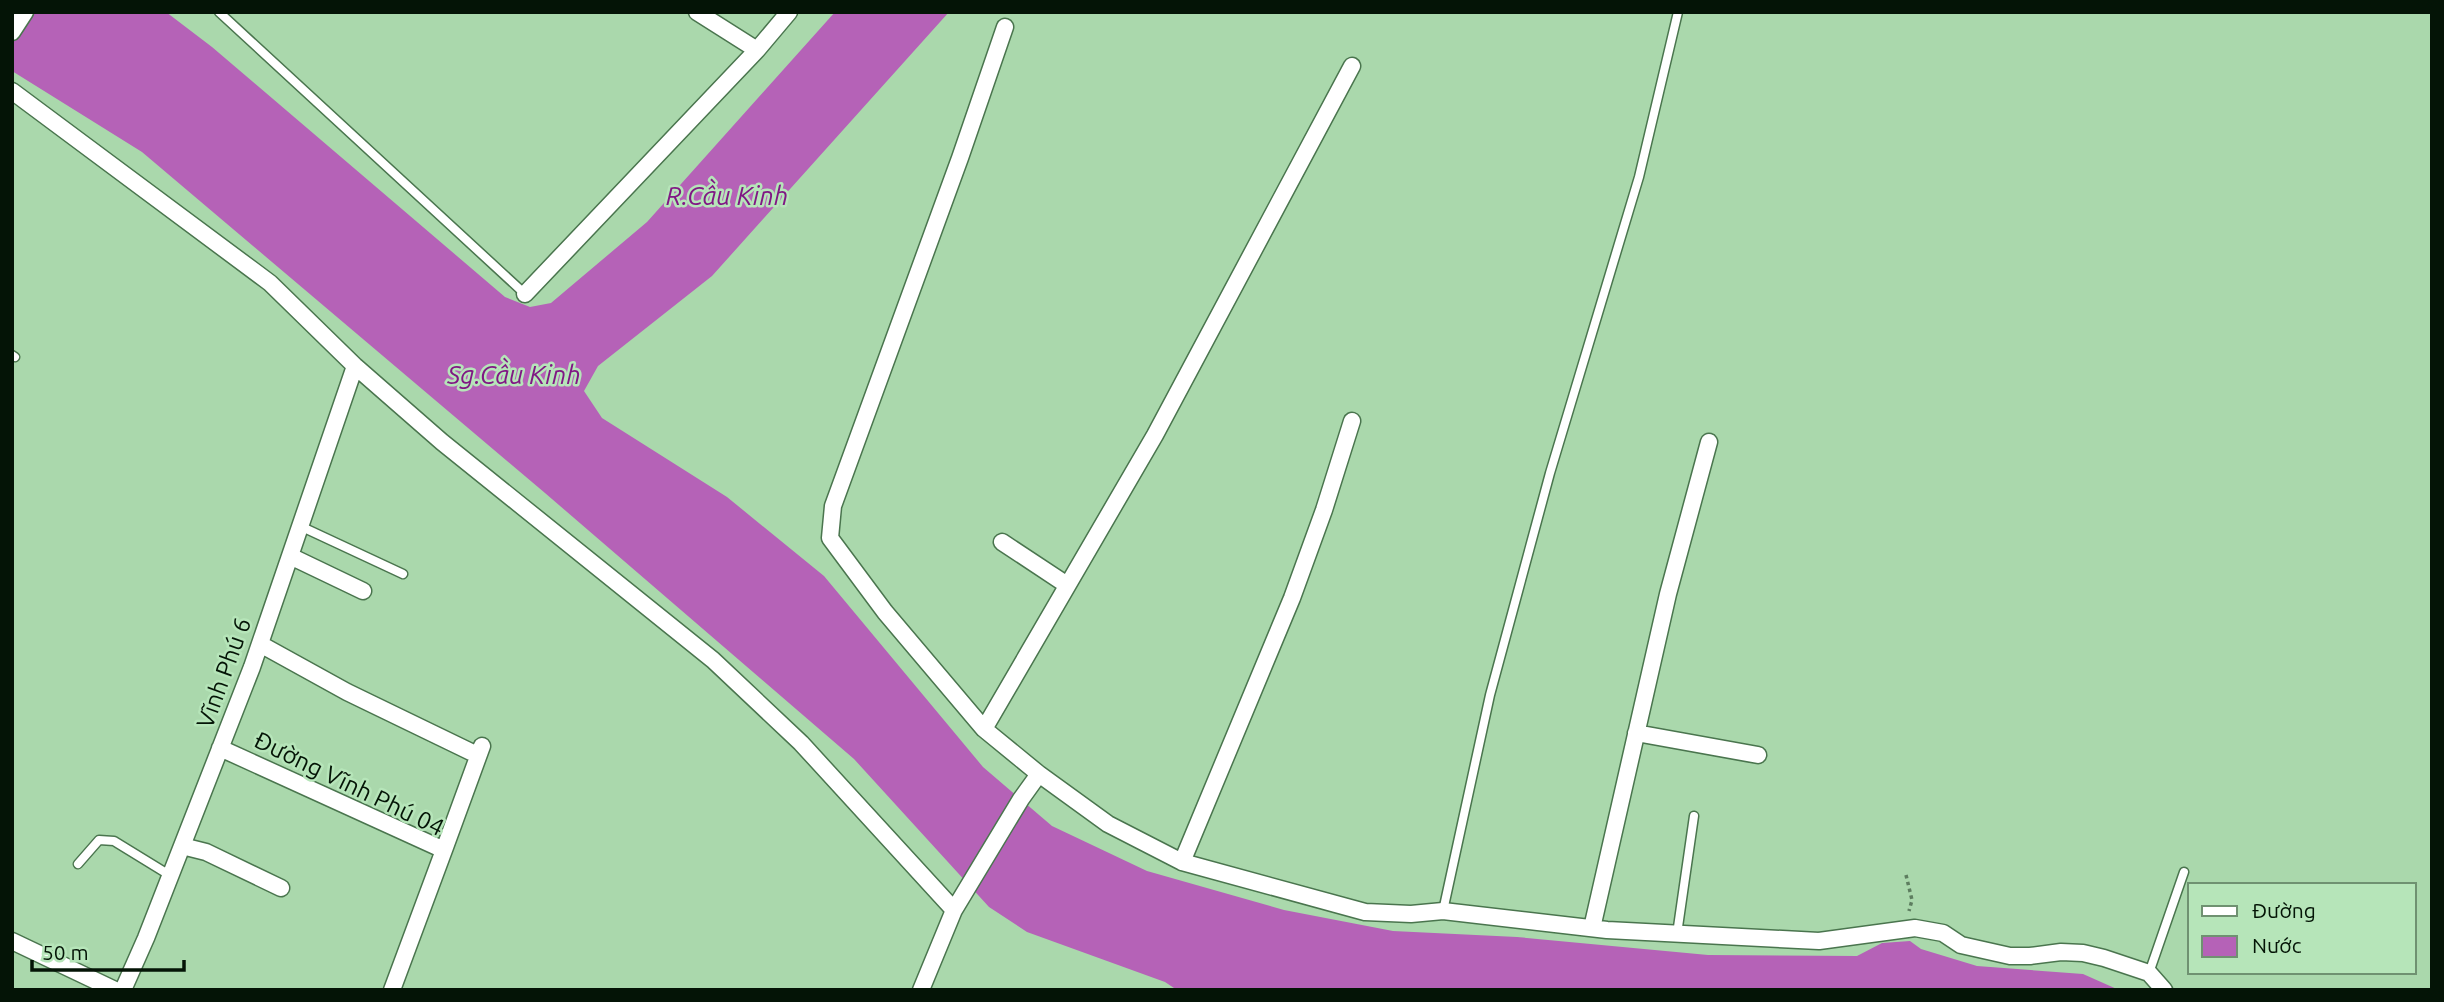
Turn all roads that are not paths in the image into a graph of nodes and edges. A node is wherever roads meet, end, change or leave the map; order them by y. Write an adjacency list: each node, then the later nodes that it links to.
1 (24, 12): 7 (street)
2 (219, 12): 11 (lane)
3 (697, 12): 8 (street)
4 (789, 12): 8 (street)
5 (1678, 12): 36 (lane)
6 (1004, 27): 22 (street)
7 (12, 32)
8 (757, 50): 11 (street)
9 (1352, 66): 19 (street)
10 (12, 91): 12 (street)
11 (525, 294)
12 (355, 366): 15 (street, Vĩnh Phú 6); 35 (street)
13 (1352, 421): 30 (street)
14 (1709, 442): 23 (street)
15 (300, 526): 17 (street, Vĩnh Phú 6); 18 (lane)
16 (1002, 542): 19 (street)
17 (290, 556): 20 (street); 21 (street, Vĩnh Phú 6)
18 (403, 575)
19 (1067, 585): 22 (street)
20 (363, 591)
21 (260, 644): 24 (street, Vĩnh Phú 6); 29 (street)
22 (984, 729): 26 (street)
23 (1636, 733): 25 (street); 37 (street)
24 (220, 748): 28 (street, Vĩnh Phú 6); 29 (street, Đường Vĩnh Phú 04)
25 (1758, 755)
26 (1039, 774): 30 (street); 35 (street)
27 (1694, 816): 38 (lane)
28 (182, 846): 33 (street, Vĩnh Phú 6); 34 (street)
29 (444, 850): 43 (street, Đường Vĩnh Phú 04)
30 (1182, 862): 36 (street)
31 (78, 864): 33 (lane)
32 (2184, 872): 40 (lane)
33 (171, 876): 42 (street, Vĩnh Phú 6)
34 (281, 888)
35 (958, 904): 44 (street)
36 (1443, 911): 37 (street)
37 (1592, 928): 38 (street)
38 (1677, 934): 40 (street)
39 (12, 941): 41 (street)
40 (2149, 973): 45 (street)
41 (115, 990)
42 (123, 990)
43 (392, 990)
44 (921, 990)
45 (2164, 990)

